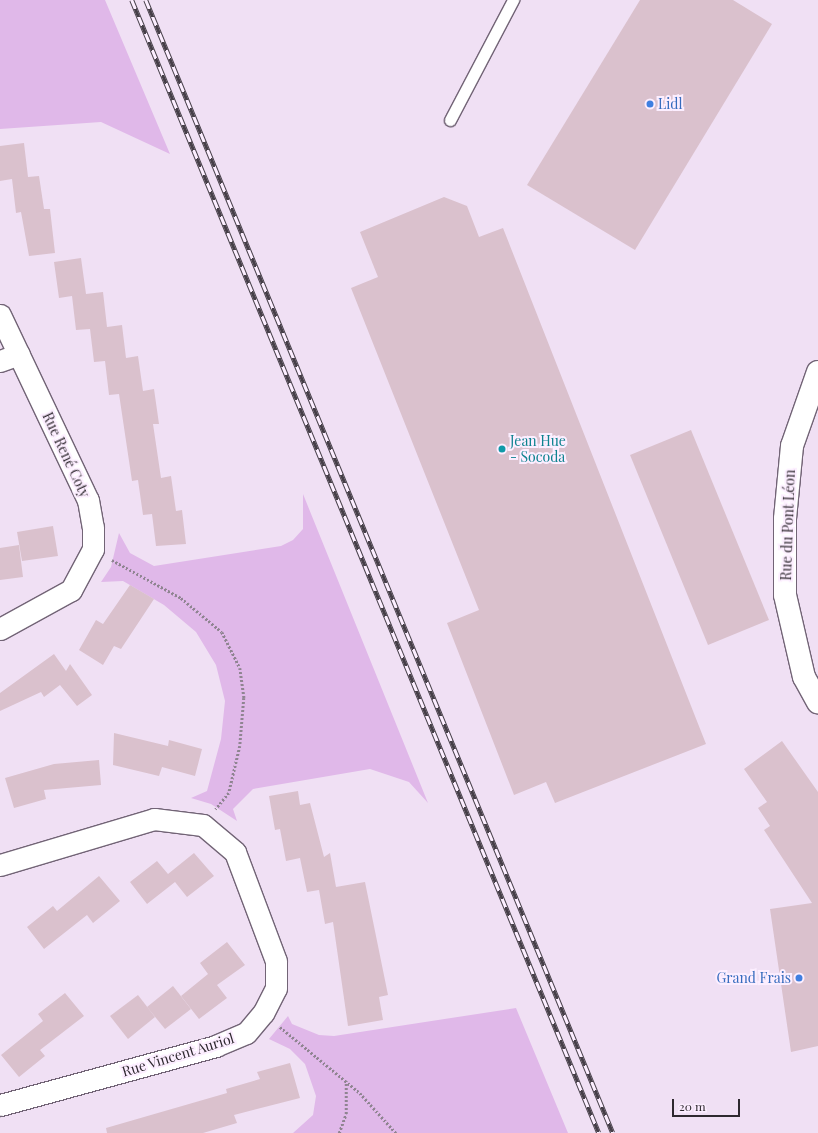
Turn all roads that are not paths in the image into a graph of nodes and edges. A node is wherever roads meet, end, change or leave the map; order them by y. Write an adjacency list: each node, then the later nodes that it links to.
1 (513, 0): 2 (lane)
2 (450, 120)
3 (0, 315): 4 (street, Rue René Coty)
4 (9, 358): 6 (street, Rue René Coty)
5 (818, 372): 7 (street, Rue du Pont Léon)
6 (0, 629)
7 (818, 702)
8 (0, 865): 9 (street, Rue Vincent Auriol)
9 (0, 1105)

